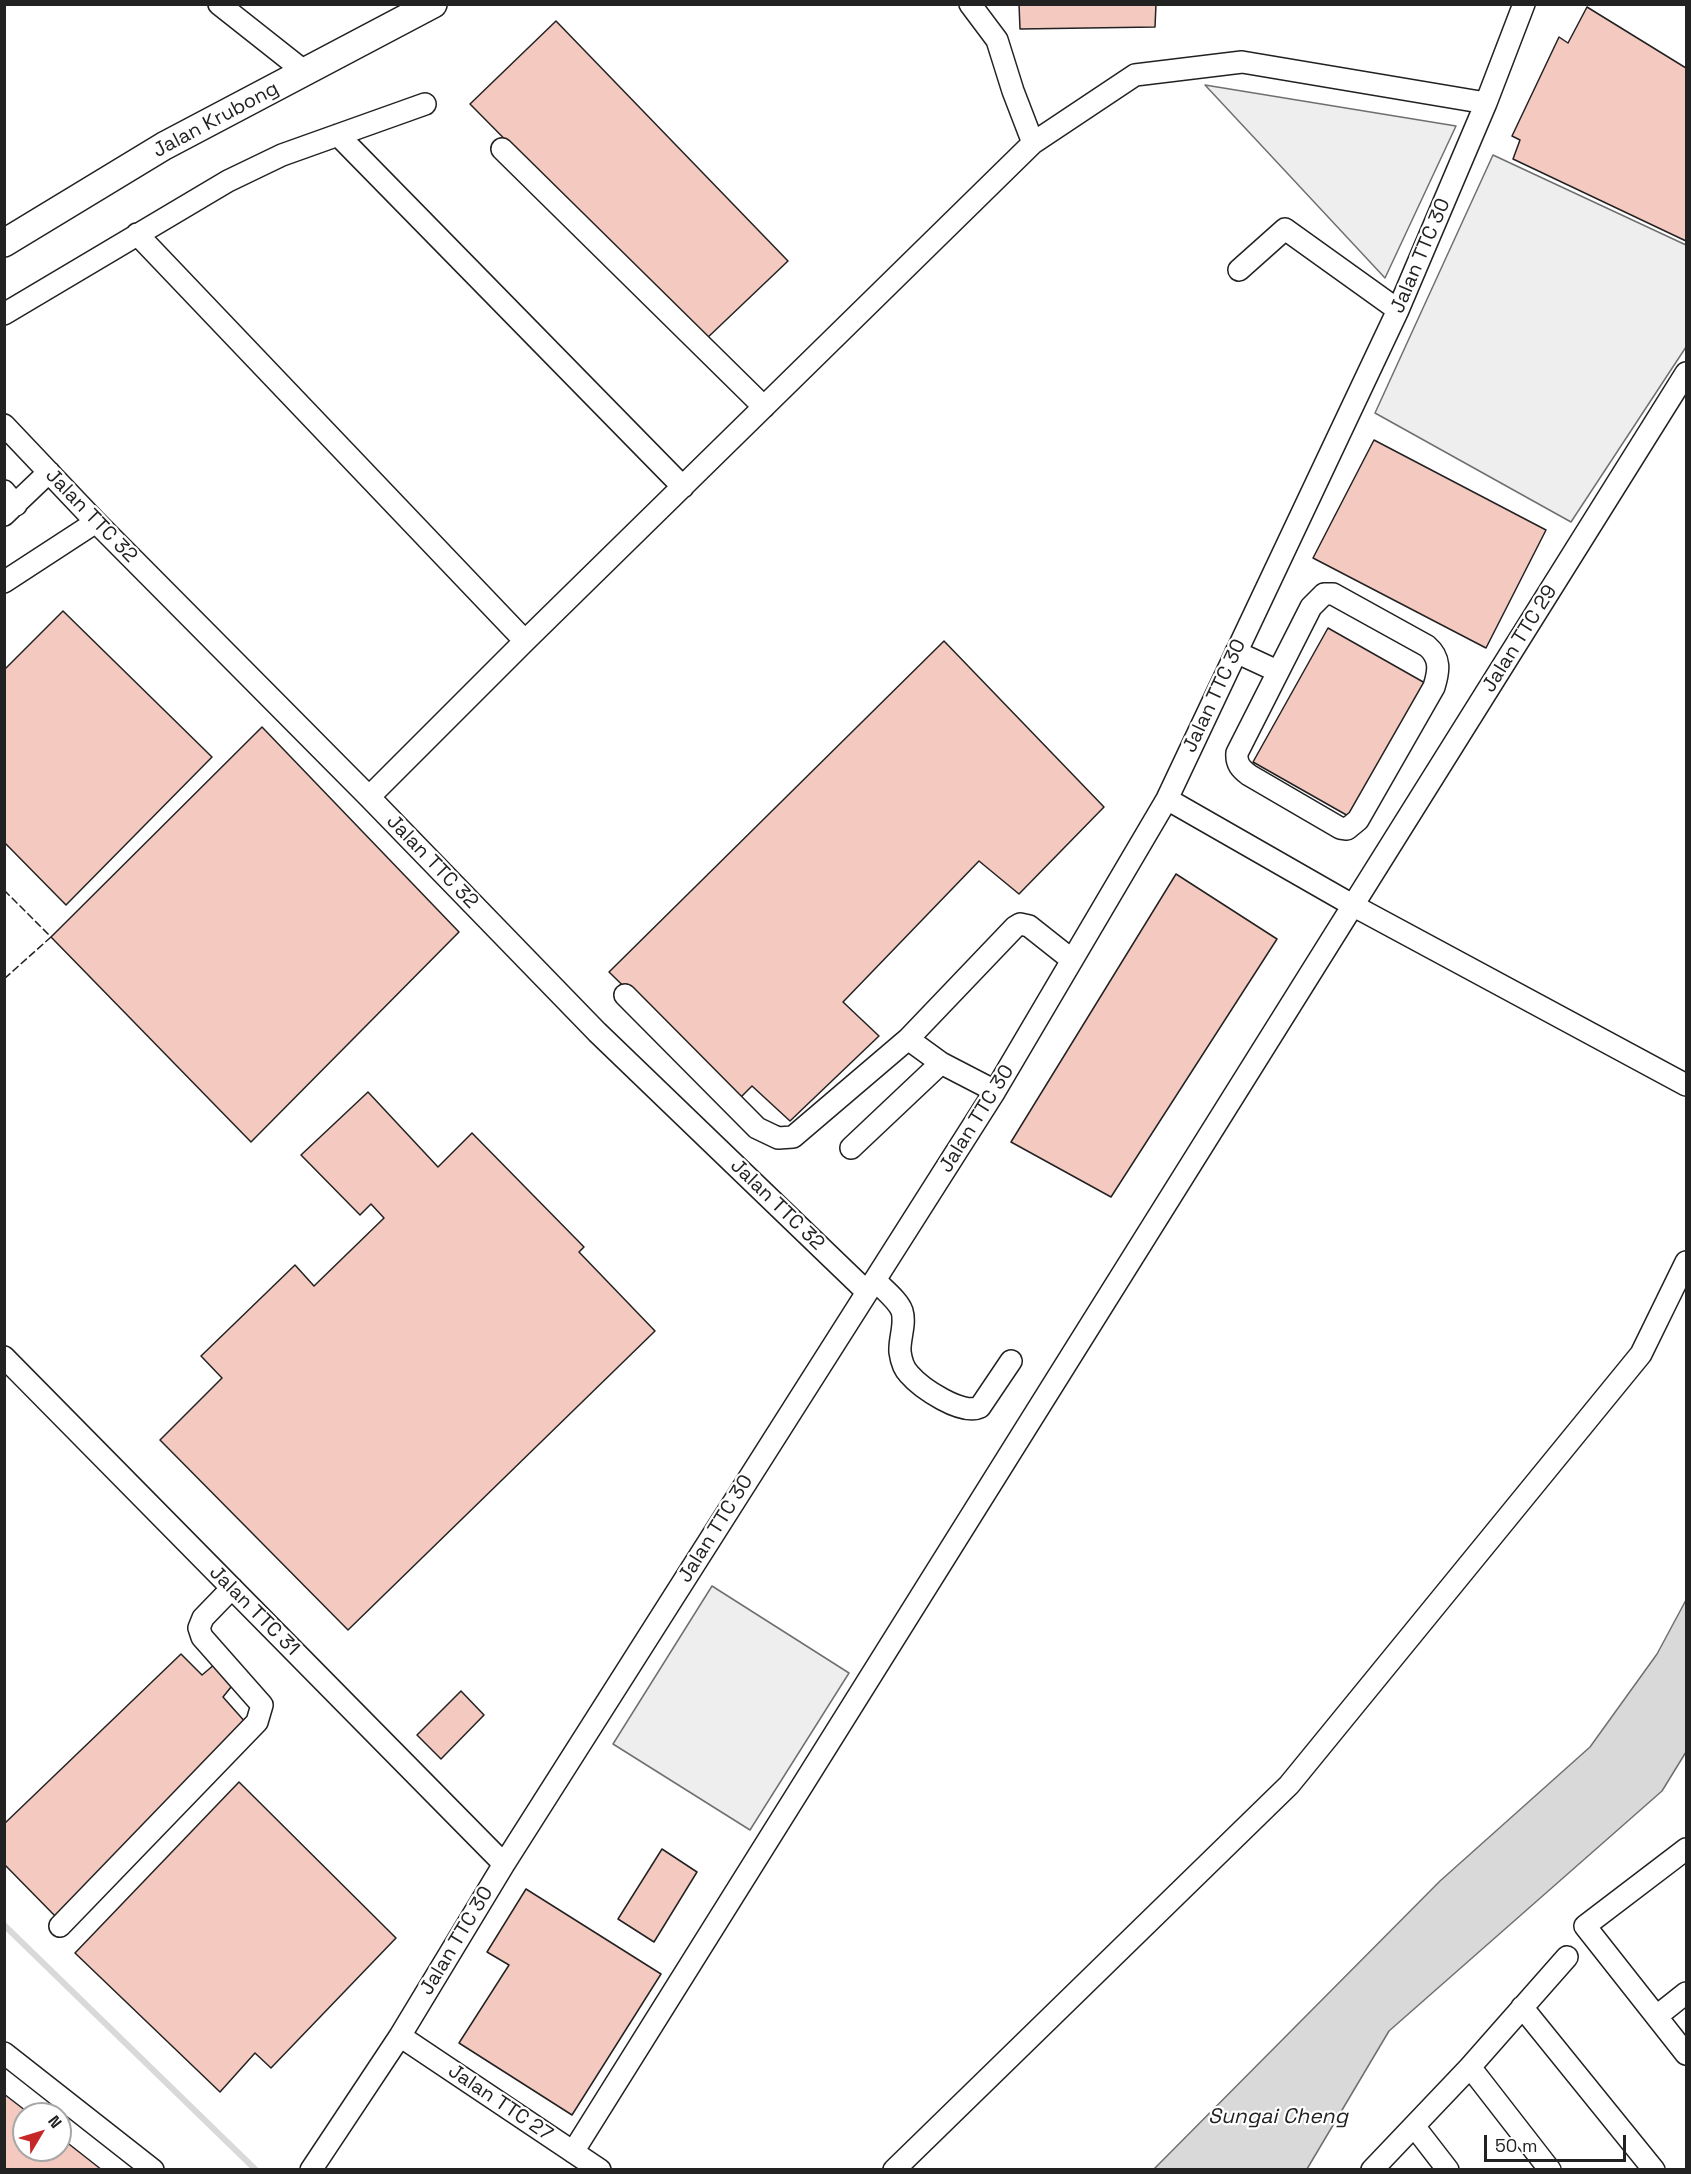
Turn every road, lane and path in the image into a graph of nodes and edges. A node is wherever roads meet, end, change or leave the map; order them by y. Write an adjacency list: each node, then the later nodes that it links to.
1 (219, 4): 5 (street)
2 (433, 4): 5 (main road, Jalan Krubong)
3 (970, 4): 9 (street)
4 (1524, 4): 6 (street, Jalan TTC 30)
5 (305, 72): 12 (main road, Jalan Krubong)
6 (1486, 103): 9 (street); 14 (street, Jalan TTC 30)
7 (425, 104): 8 (street)
8 (338, 135): 11 (street); 20 (street)
9 (1033, 143): 17 (street)
10 (502, 149): 17 (street)
11 (137, 234): 15 (street); 24 (street)
12 (4, 243)
13 (1239, 270): 14 (street)
14 (1398, 310): 25 (street, Jalan TTC 30)
15 (4, 314)
16 (1686, 373): 29 (street, Jalan TTC 29)
17 (764, 406): 20 (street)
18 (4, 425): 19 (street, Jalan TTC 32)
19 (49, 472): 21 (street); 22 (street, Jalan TTC 32)
20 (682, 487): 24 (street)
21 (8, 504)
22 (96, 522): 23 (street); 27 (street, Jalan TTC 32)
23 (4, 582)
24 (525, 641): 27 (street)
25 (1236, 652): 26 (street); 28 (street, Jalan TTC 30)
26 (1277, 671): 26 (street)
27 (369, 797): 38 (street, Jalan TTC 32)
28 (1167, 799): 29 (street); 30 (street, Jalan TTC 30)
29 (1354, 906): 34 (street); 54 (street, Jalan TTC 29)
30 (1072, 960): 32 (street); 35 (street, Jalan TTC 30)
31 (626, 995): 32 (street)
32 (908, 1039): 33 (street)
33 (940, 1063): 35 (street); 36 (street)
34 (1686, 1085)
35 (996, 1091): 38 (street, Jalan TTC 30)
36 (851, 1148)
37 (1686, 1262): 58 (street)
38 (871, 1286): 40 (street, Jalan TTC 32); 43 (street, Jalan TTC 30)
39 (4, 1357): 41 (street, Jalan TTC 31)
40 (1011, 1361)
41 (232, 1588): 43 (street, Jalan TTC 31); 44 (street)
42 (1686, 1849): 48 (street)
43 (504, 1864): 49 (street, Jalan TTC 30)
44 (60, 1926)
45 (1567, 1957): 47 (street)
46 (1686, 1993): 48 (street)
47 (1522, 2007): 52 (street); 62 (street)
48 (1657, 2016): 51 (street)
49 (400, 2036): 54 (street, Jalan TTC 27); 56 (street, Jalan TTC 30)
50 (4, 2054): 55 (street)
51 (1686, 2054)
52 (1470, 2067): 53 (street); 61 (street)
53 (1414, 2126): 59 (street); 60 (street)
54 (573, 2152): 57 (street, Jalan TTC 27)
55 (153, 2169)
56 (311, 2169)
57 (600, 2169)
58 (894, 2169)
59 (1372, 2169)
60 (1448, 2169)
61 (1550, 2169)
62 (1654, 2169)

